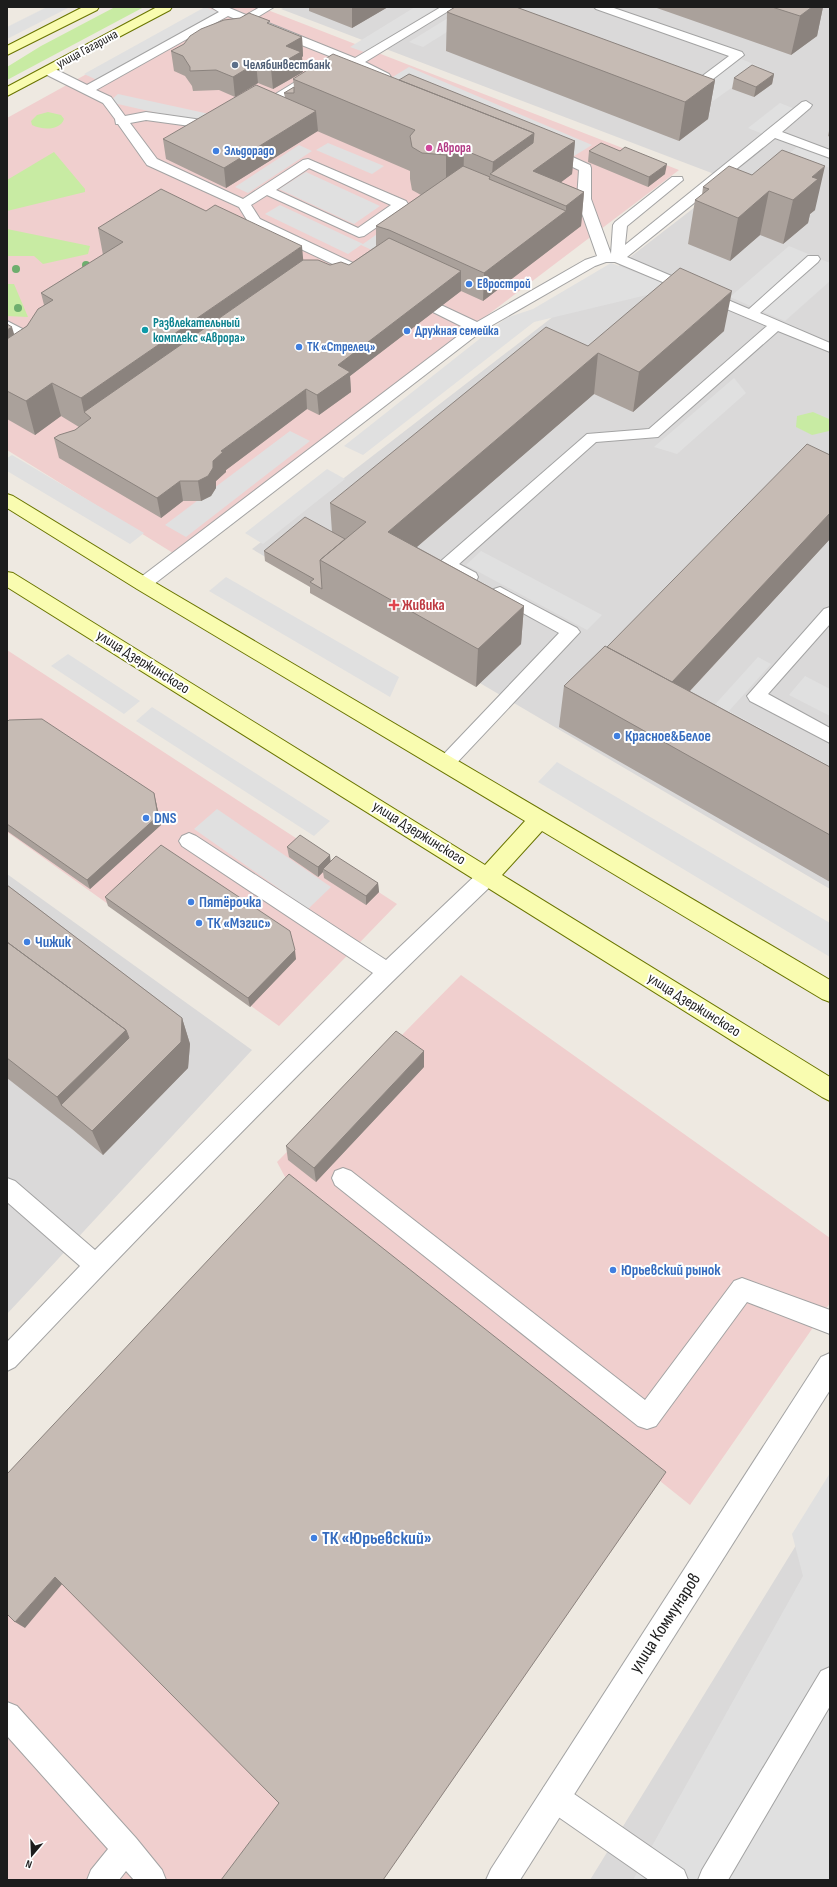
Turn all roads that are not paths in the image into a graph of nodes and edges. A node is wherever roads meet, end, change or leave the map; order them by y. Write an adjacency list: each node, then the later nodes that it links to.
1 (93, 7): 8 (main road)
2 (166, 7): 10 (main road, улица Гагарина)
3 (268, 7): 7 (lane)
4 (449, 7): 9 (lane)
5 (600, 7): 12 (lane)
6 (222, 9): 7 (lane); 13 (lane)
7 (247, 19): 9 (lane)
8 (7, 51)
9 (356, 62): 11 (lane); 15 (lane)
10 (47, 70): 13 (lane); 14 (main road, улица Гагарина)
11 (394, 81)
12 (677, 85)
13 (87, 90): 17 (lane)
14 (7, 92)
15 (270, 101)
16 (806, 105): 19 (lane)
17 (120, 121): 18 (lane); 24 (lane)
18 (205, 124)
19 (773, 133): 21 (lane); 25 (lane)
20 (536, 145): 25 (lane)
21 (830, 154)
22 (677, 180): 25 (lane)
23 (266, 190): 23 (lane); 24 (lane)
24 (244, 204): 27 (lane)
25 (611, 258): 29 (lane); 32 (lane)
26 (813, 259): 29 (lane)
27 (365, 274)
28 (438, 310): 32 (lane)
29 (751, 314): 30 (lane)
30 (777, 326): 33 (lane); 40 (lane)
31 (19, 328): 34 (lane)
32 (477, 328): 37 (lane)
33 (830, 348)
34 (7, 370)
35 (7, 500): 37 (main road)
36 (7, 578): 43 (main road, улица Дзержинского)
37 (143, 584): 40 (main road)
38 (830, 613): 39 (lane)
39 (830, 736)
40 (446, 763): 41 (main road)
41 (540, 819): 43 (main road); 45 (main road)
42 (189, 841): 44 (lane)
43 (488, 876): 44 (lane); 46 (main road, улица Дзержинского)
44 (386, 972): 49 (lane)
45 (830, 992)
46 (830, 1090)
47 (344, 1178): 50 (lane)
48 (7, 1188): 49 (lane)
49 (96, 1265): 51 (lane)
50 (830, 1322)
51 (7, 1359)
52 (830, 1366): 55 (street, улица Коммунаров)
53 (830, 1680): 61 (lane)
54 (7, 1716): 56 (lane)
55 (554, 1797): 59 (street, улица Коммунаров); 60 (lane)
56 (126, 1848): 57 (lane); 58 (lane)
57 (101, 1880)
58 (152, 1880)
59 (502, 1880)
60 (674, 1880)
61 (712, 1880)

